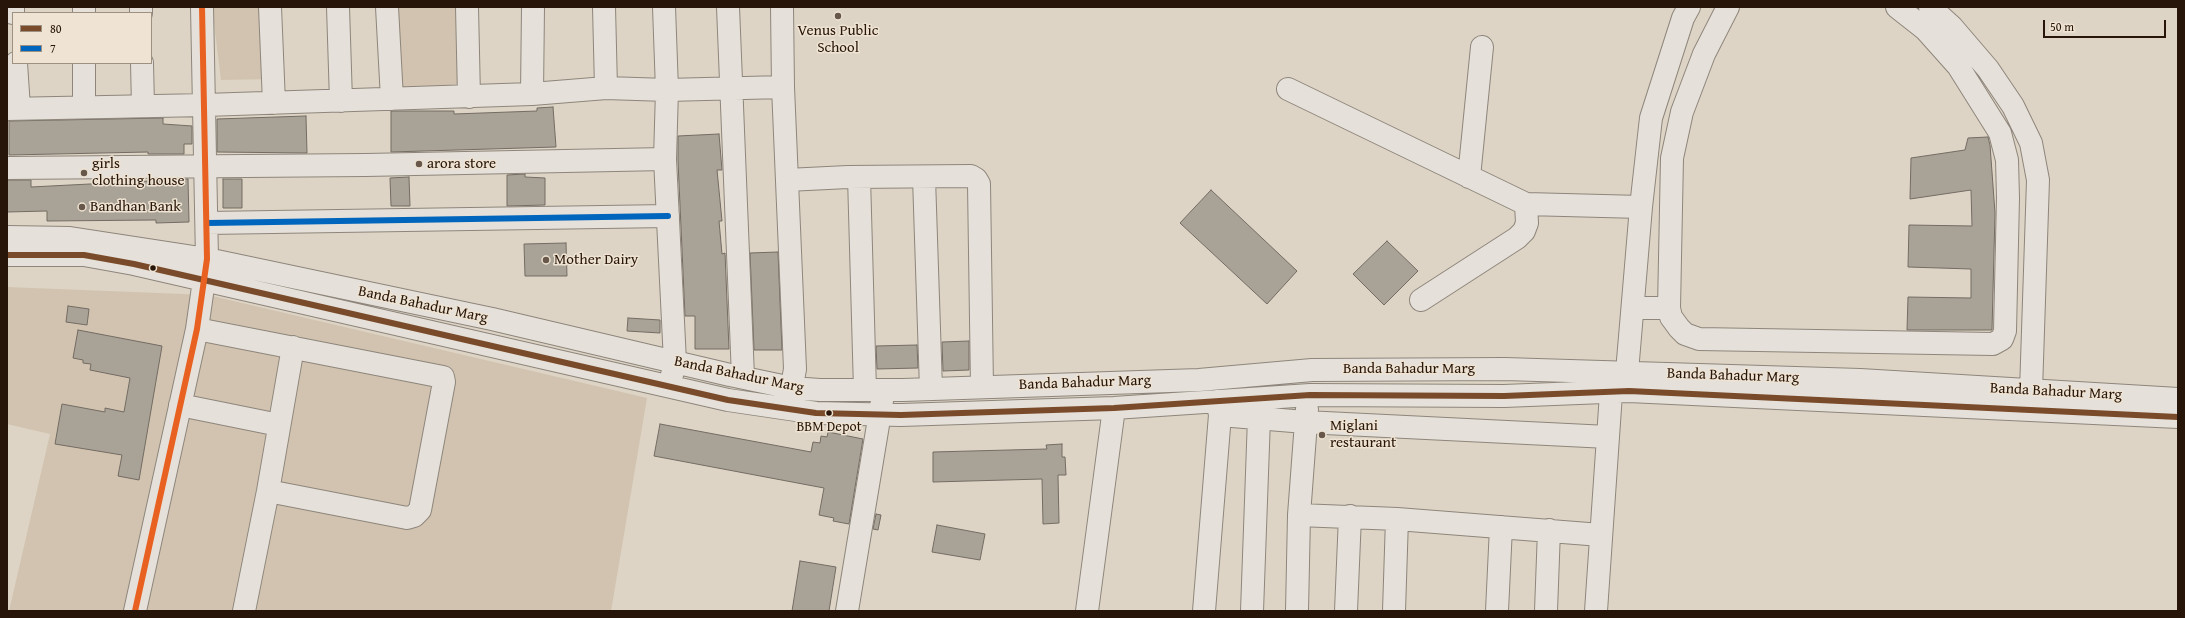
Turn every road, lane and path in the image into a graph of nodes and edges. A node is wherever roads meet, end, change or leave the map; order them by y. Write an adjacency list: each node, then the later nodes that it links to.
1 (202, 7): 29 (street)
2 (270, 7): 28 (street)
3 (338, 7): 27 (street)
4 (387, 7): 26 (street)
5 (467, 7): 25 (street)
6 (533, 7): 24 (street)
7 (604, 7): 20 (street)
8 (664, 7): 23 (street)
9 (728, 7): 21 (street)
10 (782, 7): 19 (street)
11 (1690, 7): 41 (street)
12 (1728, 7): 50 (street)
13 (1897, 7): 50 (street)
14 (1930, 7): 62 (street)
15 (1482, 47): 37 (street)
16 (16, 64): 32 (street)
17 (84, 64): 31 (street)
18 (142, 64): 30 (street)
19 (783, 87): 21 (street); 39 (street)
20 (606, 88): 23 (street); 24 (street)
21 (731, 88): 23 (street); 55 (street)
22 (1288, 89): 37 (street)
23 (667, 90): 33 (street)
24 (532, 94): 25 (street)
25 (469, 97): 26 (street)
26 (392, 99): 27 (street)
27 (341, 101): 28 (street)
28 (274, 103): 29 (street)
29 (205, 105): 30 (street); 34 (street)
30 (143, 106): 31 (street)
31 (84, 107): 32 (street)
32 (13, 108)
33 (665, 159): 34 (street); 42 (street)
34 (206, 166): 35 (street); 43 (street)
35 (7, 168)
36 (859, 177): 38 (street); 39 (street); 61 (street)
37 (1469, 177): 40 (street)
38 (924, 178): 59 (street); 60 (street)
39 (787, 180): 64 (street)
40 (1526, 204): 41 (street); 48 (street)
41 (1641, 207): 49 (street)
42 (668, 216): 43 (street); 53 (street)
43 (207, 223): 46 (street)
44 (7, 237): 46 (street, Banda Bahadur Marg)
45 (7, 254): 47 (street, Banda Bahadur Marg)
46 (207, 259): 47 (street); 53 (street, Banda Bahadur Marg)
47 (203, 281): 51 (street); 58 (street, Banda Bahadur Marg)
48 (1420, 300)
49 (1633, 308): 50 (street); 57 (street)
50 (1669, 308)
51 (197, 330): 52 (street); 66 (street)
52 (293, 347): 73 (street); 75 (street)
53 (675, 362): 55 (street, Banda Bahadur Marg); 58 (street)
54 (1312, 370): 56 (street, Banda Bahadur Marg); 57 (street, Banda Bahadur Marg); 63 (street)
55 (743, 377): 64 (street, Banda Bahadur Marg)
56 (1216, 379): 59 (street, Banda Bahadur Marg); 68 (street)
57 (1620, 382): 62 (street, Banda Bahadur Marg); 63 (street, Banda Bahadur Marg); 70 (street, Banda Bahadur Marg); 74 (street)
58 (670, 387): 64 (street, Banda Bahadur Marg)
59 (982, 387): 60 (street, Banda Bahadur Marg)
60 (931, 389): 61 (street, Banda Bahadur Marg)
61 (884, 390): 64 (street, Banda Bahadur Marg); 69 (street)
62 (2031, 391): 65 (street, Banda Bahadur Marg)
63 (1310, 394): 68 (street, Banda Bahadur Marg); 72 (street)
64 (790, 399): 69 (street, Banda Bahadur Marg)
65 (2178, 399)
66 (180, 405): 73 (street); 82 (street)
67 (1114, 408): 68 (street, Banda Bahadur Marg); 69 (street, Banda Bahadur Marg); 85 (street)
68 (1218, 408): 71 (street); 86 (street)
69 (891, 415): 84 (street)
70 (2178, 417)
71 (1259, 418): 72 (street); 87 (street)
72 (1305, 422): 74 (street); 76 (street)
73 (279, 426): 75 (street)
74 (1608, 437): 81 (street)
75 (268, 491): 83 (street)
76 (1299, 514): 77 (street); 88 (street)
77 (1350, 516): 78 (street); 89 (street)
78 (1397, 519): 79 (street); 90 (street)
79 (1500, 527): 80 (street); 91 (street)
80 (1549, 530): 81 (street); 92 (street)
81 (1601, 535): 93 (street)
82 (135, 611)
83 (244, 611)
84 (847, 611)
85 (1087, 611)
86 (1204, 611)
87 (1252, 611)
88 (1297, 611)
89 (1346, 611)
90 (1394, 611)
91 (1497, 611)
92 (1546, 611)
93 (1596, 611)

